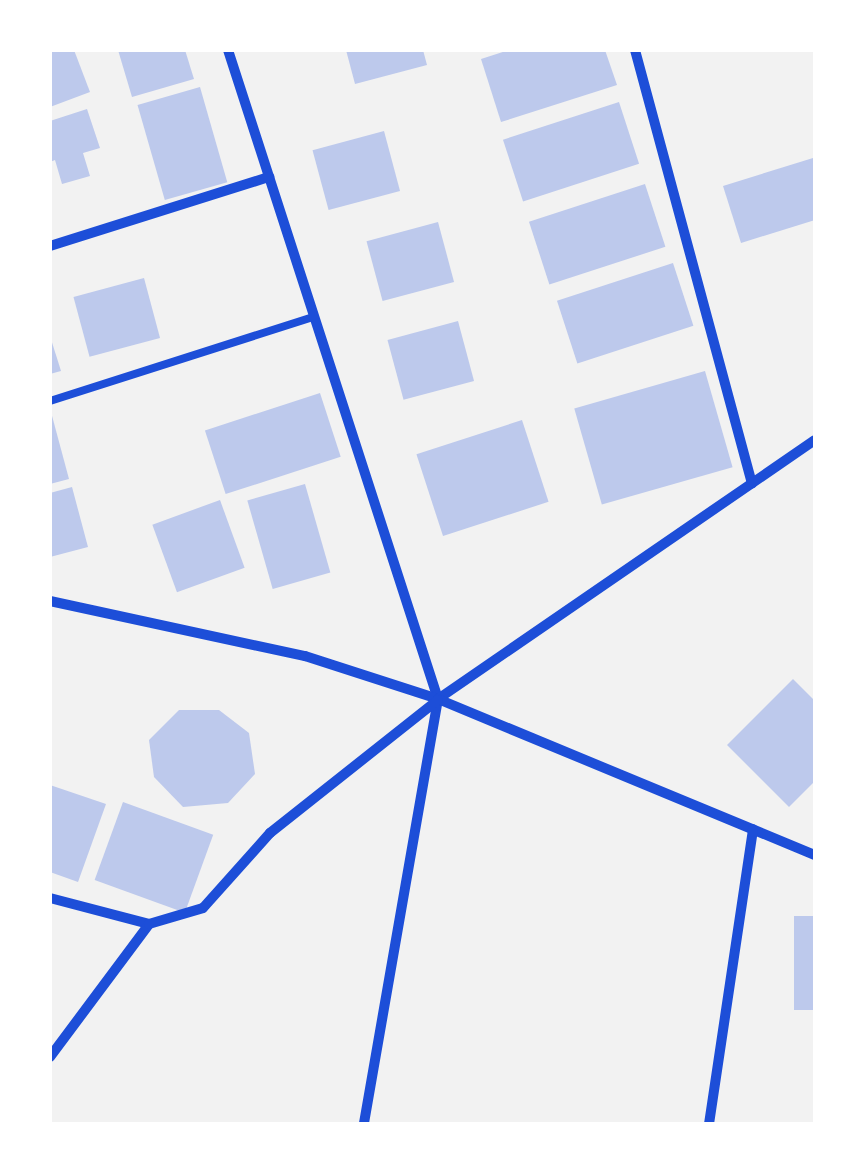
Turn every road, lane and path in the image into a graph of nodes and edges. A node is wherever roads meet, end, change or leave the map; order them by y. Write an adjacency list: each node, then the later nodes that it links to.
1 (228, 50): 3 (street)
2 (634, 50): 8 (street)
3 (269, 176): 4 (street); 5 (street)
4 (50, 246)
5 (314, 316): 6 (lane); 10 (street)
6 (50, 401)
7 (815, 440): 8 (street)
8 (752, 483): 10 (street)
9 (50, 600): 10 (street)
10 (438, 699): 11 (street); 14 (street); 16 (street)
11 (753, 829): 12 (street); 17 (street)
12 (815, 855)
13 (50, 898): 14 (street)
14 (149, 924): 15 (street)
15 (50, 1057)
16 (364, 1124)
17 (709, 1124)

